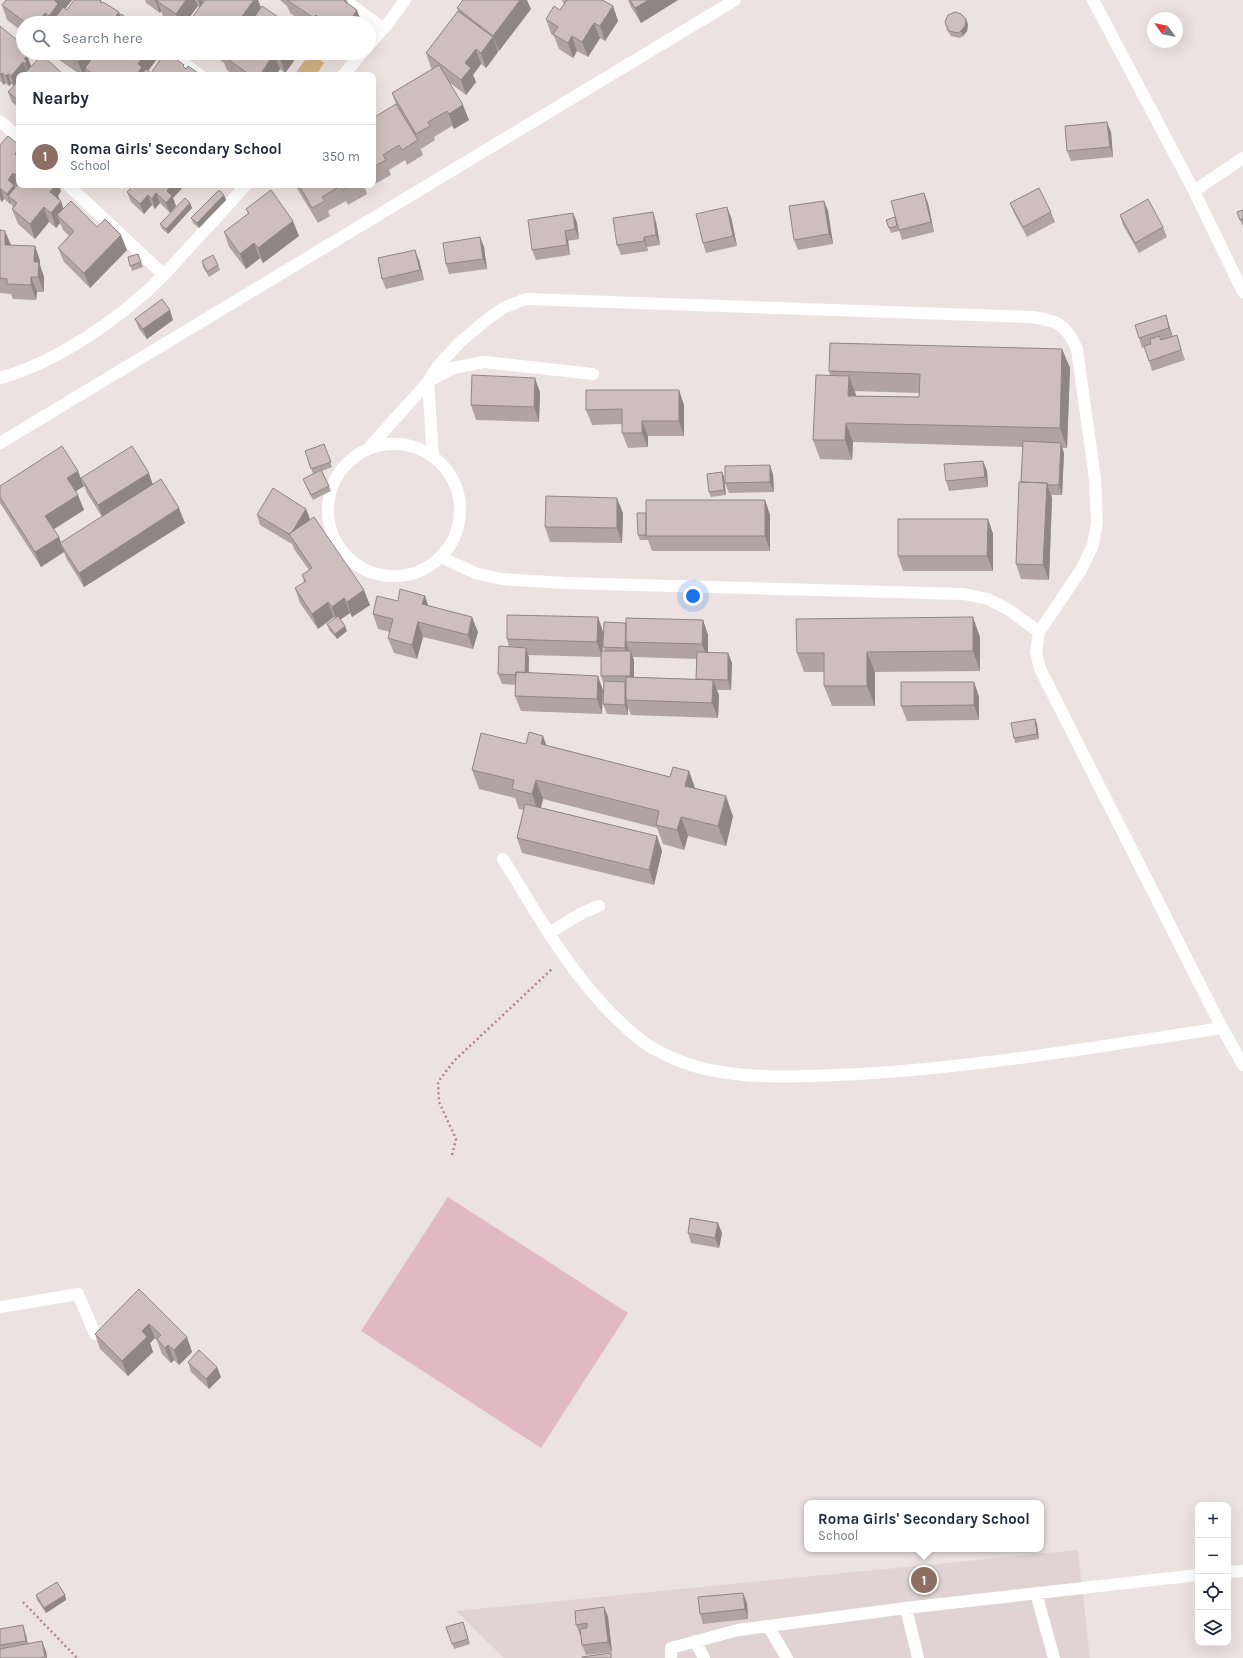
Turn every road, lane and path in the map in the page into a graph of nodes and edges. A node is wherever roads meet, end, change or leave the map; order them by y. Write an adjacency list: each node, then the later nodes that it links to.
1 (344, 0): 5 (street)
2 (405, 0): 7 (street)
3 (735, 0): 24 (street)
4 (1093, 0): 18 (street)
5 (366, 16)
6 (376, 23): 7 (street)
7 (383, 28): 8 (street)
8 (376, 36)
9 (180, 60): 11 (street)
10 (356, 60): 12 (street)
11 (196, 72)
12 (346, 72)
13 (0, 120): 14 (street)
14 (16, 135)
15 (1243, 158): 18 (street)
16 (71, 188): 19 (street)
17 (243, 188): 19 (street)
18 (1194, 191): 20 (street)
19 (164, 275): 22 (street)
20 (1243, 292)
21 (593, 374): 23 (street)
22 (0, 378)
23 (428, 382): 25 (street); 26 (street); 28 (street)
24 (0, 443)
25 (367, 450): 26 (street); 27 (street)
26 (432, 456): 27 (street)
27 (441, 557): 28 (street)
28 (1039, 632): 33 (street)
29 (503, 859): 31 (street)
30 (600, 906): 31 (street)
31 (549, 933): 32 (street)
32 (566, 960): 33 (street); 35 (path)
33 (1222, 1028): 34 (street)
34 (1243, 1065)
35 (452, 1155)
36 (0, 1307): 37 (street)
37 (95, 1334)
38 (1243, 1571): 39 (street)
39 (1231, 1572)
40 (1195, 1576): 41 (street)
41 (1036, 1593): 43 (street); 51 (street)
42 (23, 1602): 46 (path)
43 (906, 1608): 44 (street); 50 (street)
44 (768, 1626): 45 (street); 49 (street)
45 (695, 1641): 47 (street); 48 (street)
46 (77, 1658)
47 (672, 1658)
48 (704, 1658)
49 (786, 1658)
50 (918, 1658)
51 (1054, 1658)

